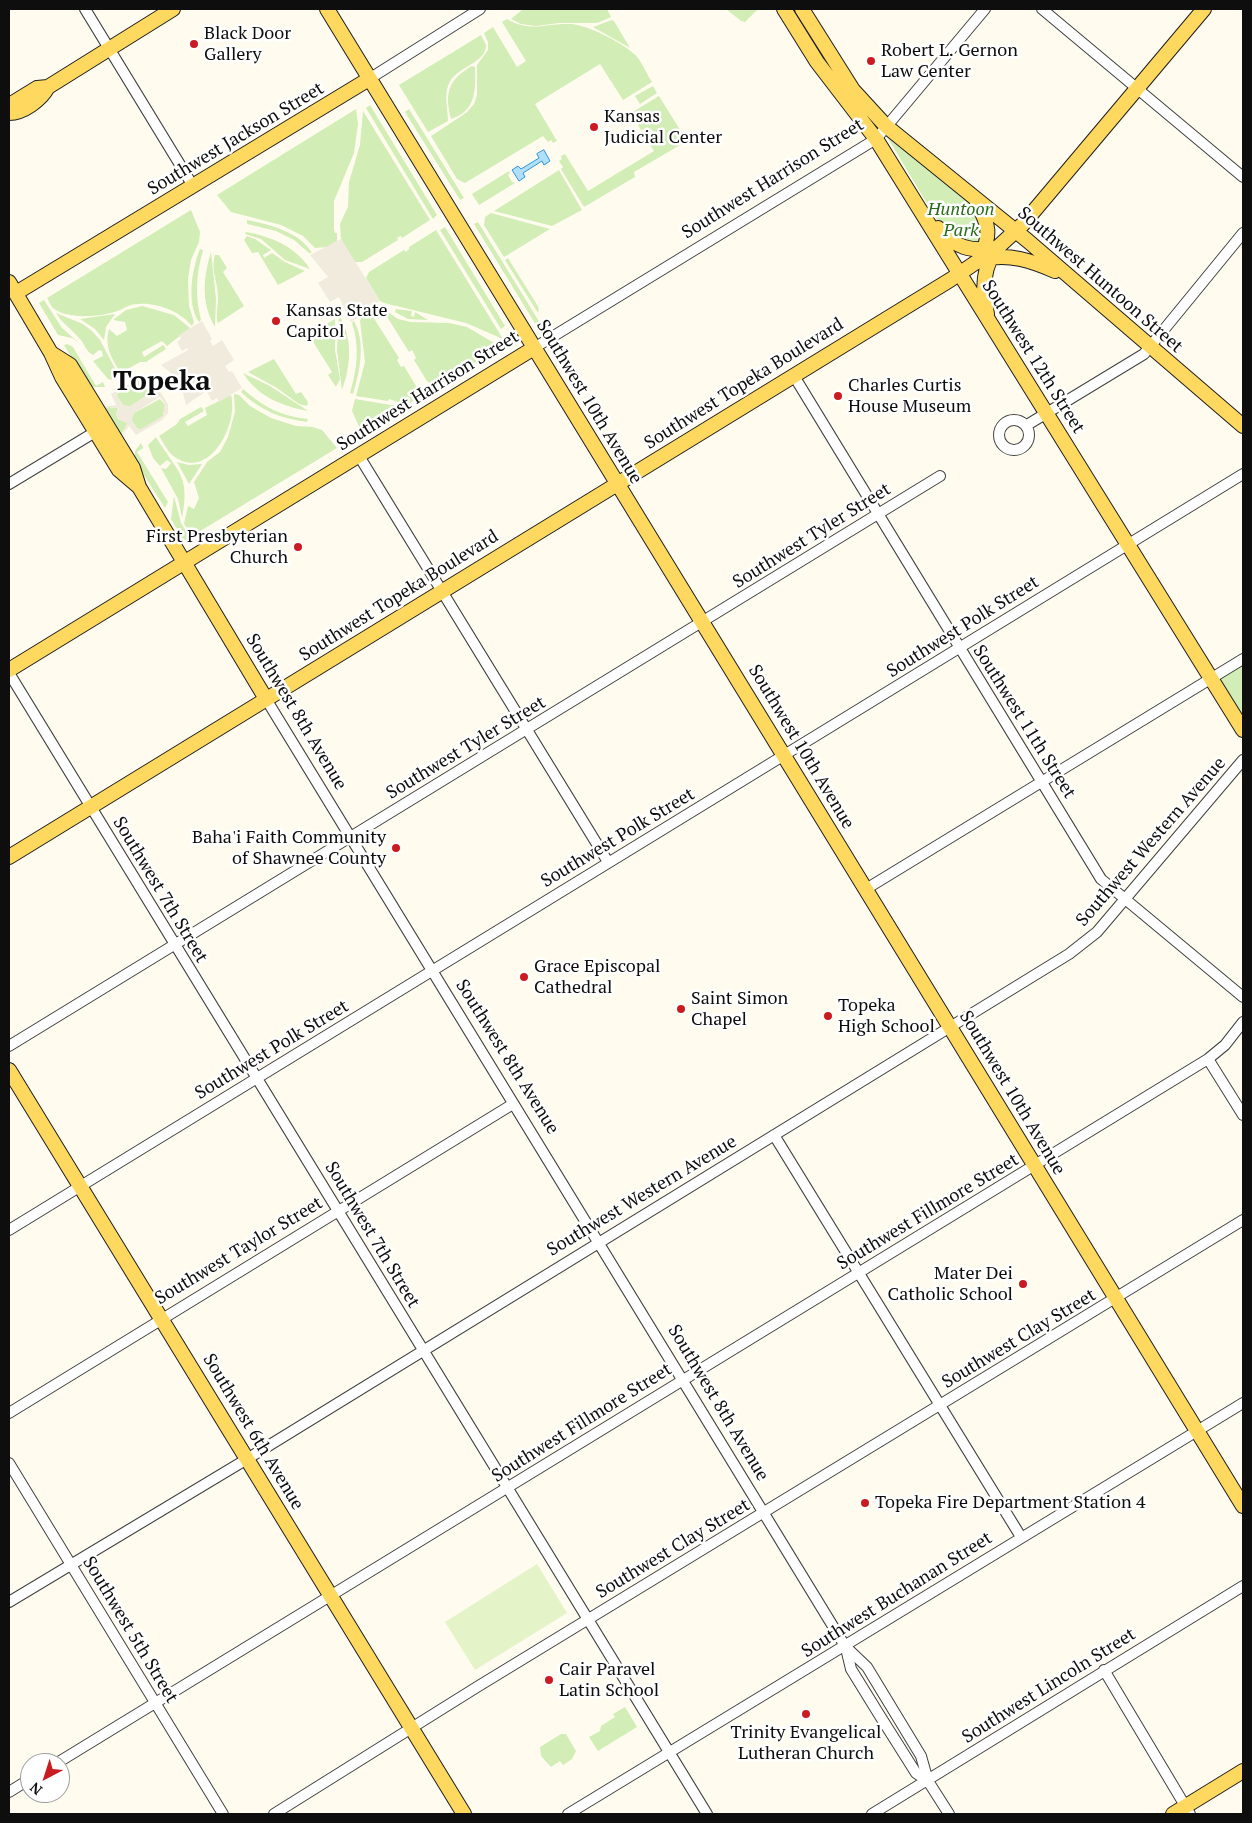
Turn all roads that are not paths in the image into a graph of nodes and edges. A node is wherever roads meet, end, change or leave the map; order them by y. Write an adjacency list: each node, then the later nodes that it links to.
1 (85, 9): 10 (street)
2 (173, 9): 10 (main road)
3 (327, 9): 11 (main road, Southwest 10th Avenue)
4 (480, 9): 11 (street, Southwest Jackson Street)
5 (784, 9): 17 (main road, Southwest 12th Street)
6 (802, 9): 16 (main road)
7 (985, 9): 16 (street, Southwest Harrison Street)
8 (1042, 9): 13 (street)
9 (1204, 9): 13 (main road, Southwest Topeka Boulevard)
10 (109, 48): 12 (main road); 19 (street)
11 (370, 79): 19 (main road, Southwest Jackson Street); 29 (main road, Southwest 10th Avenue)
12 (48, 87): 14 (main road); 15 (main road)
13 (1137, 88): 18 (street); 21 (main road, Southwest Topeka Boulevard)
14 (9, 108)
15 (9, 113)
16 (886, 126): 17 (street, Southwest Harrison Street); 20 (main road, Southwest Huntoon Street)
17 (876, 139): 23 (main road); 24 (main road, Southwest 12th Street); 29 (street, Southwest Harrison Street)
18 (1243, 177)
19 (193, 186): 26 (main road, Southwest Jackson Street)
20 (971, 195): 21 (main road, Southwest Huntoon Street); 23 (main road)
21 (1016, 232): 23 (main road, Southwest Topeka Boulevard); 25 (main road, Southwest Huntoon Street)
22 (1243, 233): 28 (street)
23 (988, 254): 24 (main road, Southwest Topeka Boulevard); 25 (main road); 27 (main road)
24 (959, 274): 27 (main road, Southwest 12th Street); 30 (main road, Southwest Topeka Boulevard)
25 (1067, 276): 28 (main road, Southwest Huntoon Street)
26 (11, 291): 34 (main road, Southwest 8th Avenue)
27 (988, 320): 31 (main road, Southwest 12th Street)
28 (1149, 347): 31 (street); 33 (main road, Southwest Huntoon Street)
29 (534, 348): 35 (main road, Southwest Harrison Street); 39 (main road, Southwest 10th Avenue)
30 (794, 376): 39 (main road, Southwest Topeka Boulevard); 40 (street, Southwest 11th Street)
31 (1046, 414): 32 (street); 41 (main road, Southwest 12th Street)
32 (1026, 426)
33 (1243, 426)
34 (101, 428): 38 (street); 42 (main road, Southwest 8th Avenue)
35 (359, 456): 42 (main road, Southwest Harrison Street); 43 (street)
36 (1243, 474): 41 (street, Southwest Polk Street)
37 (940, 476): 40 (street, Southwest Tyler Street)
38 (9, 484)
39 (618, 484): 43 (main road, Southwest Topeka Boulevard); 44 (main road, Southwest 10th Avenue)
40 (878, 515): 44 (street, Southwest Tyler Street); 45 (street, Southwest 11th Street)
41 (1128, 546): 45 (street, Southwest Polk Street); 48 (main road, Southwest 12th Street)
42 (184, 562): 47 (main road, Southwest Harrison Street); 49 (main road, Southwest 8th Avenue)
43 (442, 592): 49 (main road, Southwest Topeka Boulevard); 50 (street)
44 (702, 622): 50 (street, Southwest Tyler Street); 52 (main road, Southwest 10th Avenue)
45 (960, 649): 52 (street, Southwest Polk Street); 54 (street, Southwest 11th Street)
46 (1243, 659): 48 (street)
47 (9, 672): 55 (street, Southwest 7th Street)
48 (1210, 680): 51 (main road, Southwest 12th Street); 54 (street)
49 (266, 700): 55 (main road, Southwest Topeka Boulevard); 56 (street, Southwest 8th Avenue)
50 (528, 729): 56 (street, Southwest Tyler Street); 58 (street)
51 (1243, 730)
52 (784, 756): 58 (street, Southwest Polk Street); 59 (main road, Southwest 10th Avenue)
53 (1243, 760): 60 (street, Southwest Western Avenue)
54 (1042, 782): 59 (street); 60 (street, Southwest 11th Street)
55 (90, 807): 57 (main road, Southwest Topeka Boulevard); 61 (street, Southwest 7th Street)
56 (350, 838): 61 (street, Southwest Tyler Street); 62 (street, Southwest 8th Avenue)
57 (9, 857)
58 (608, 862): 62 (street, Southwest Polk Street)
59 (866, 889): 65 (main road, Southwest 10th Avenue)
60 (1125, 900): 63 (street, Southwest 11th Street); 65 (street, Southwest Western Avenue)
61 (175, 945): 66 (street, Southwest Tyler Street); 69 (street, Southwest 7th Street)
62 (432, 971): 69 (street, Southwest Polk Street); 70 (street, Southwest 8th Avenue)
63 (1243, 997)
64 (1243, 1022): 67 (street, Southwest Fillmore Street)
65 (950, 1027): 72 (street, Southwest Western Avenue); 73 (main road, Southwest 10th Avenue)
66 (9, 1046)
67 (1208, 1059): 71 (street); 73 (street, Southwest Fillmore Street)
68 (9, 1070): 74 (main road, Southwest 6th Avenue)
69 (256, 1078): 74 (street, Southwest Polk Street); 75 (street, Southwest 7th Street)
70 (514, 1104): 75 (street, Southwest Taylor Street); 78 (street, Southwest 8th Avenue)
71 (1243, 1115)
72 (774, 1134): 78 (street, Southwest Western Avenue); 79 (street)
73 (1035, 1165): 79 (street, Southwest Fillmore Street); 80 (main road, Southwest 10th Avenue)
74 (80, 1186): 77 (street, Southwest Polk Street); 81 (main road, Southwest 6th Avenue)
75 (337, 1211): 81 (street, Southwest Taylor Street); 82 (street, Southwest 7th Street)
76 (1243, 1220): 80 (street, Southwest Clay Street)
77 (9, 1230)
78 (598, 1242): 82 (street, Southwest Western Avenue); 83 (street, Southwest 8th Avenue)
79 (858, 1272): 83 (street, Southwest Fillmore Street); 85 (street)
80 (1116, 1299): 85 (street, Southwest Clay Street); 87 (main road, Southwest 10th Avenue)
81 (161, 1318): 86 (street, Southwest Taylor Street); 88 (main road, Southwest 6th Avenue)
82 (422, 1349): 88 (street, Southwest Western Avenue); 90 (street, Southwest 7th Street)
83 (683, 1381): 90 (street, Southwest Fillmore Street); 92 (street, Southwest 8th Avenue)
84 (1243, 1403): 87 (street, Southwest Buchanan Street)
85 (940, 1406): 92 (street, Southwest Clay Street); 93 (street)
86 (9, 1413)
87 (1198, 1431): 91 (main road, Southwest 10th Avenue); 93 (street, Southwest Buchanan Street)
88 (247, 1459): 94 (street, Southwest Western Avenue); 96 (main road, Southwest 6th Avenue)
89 (9, 1463): 94 (street, Southwest 5th Street)
90 (508, 1488): 96 (street, Southwest Fillmore Street); 98 (street, Southwest 7th Street)
91 (1243, 1506)
92 (764, 1513): 98 (street, Southwest Clay Street); 99 (street, Southwest 8th Avenue)
93 (1021, 1537): 99 (street, Southwest Buchanan Street)
94 (71, 1565): 97 (street, Southwest Western Avenue); 101 (street, Southwest 5th Street)
95 (1243, 1586): 100 (street, Southwest Lincoln Street)
96 (330, 1595): 101 (street, Southwest Fillmore Street); 102 (main road, Southwest 6th Avenue)
97 (9, 1602)
98 (589, 1619): 102 (street, Southwest Clay Street); 103 (street, Southwest 7th Street)
99 (845, 1646): 103 (street, Southwest Buchanan Street); 106 (street, Southwest 8th Avenue); 106 (street, Southwest 8th Avenue)
100 (1104, 1670): 106 (street, Southwest Lincoln Street); 109 (street)
101 (155, 1703): 104 (street, Southwest Fillmore Street); 110 (street, Southwest 5th Street)
102 (412, 1728): 111 (street, Southwest Clay Street); 112 (main road, Southwest 6th Avenue)
103 (670, 1753): 113 (street, Southwest Buchanan Street); 114 (street, Southwest 7th Street)
104 (70, 1755)
105 (1243, 1771): 109 (main road)
106 (928, 1780): 115 (street, Southwest Lincoln Street); 116 (street, Southwest 8th Avenue)
107 (20, 1785): 108 (street)
108 (9, 1792)
109 (1188, 1810): 117 (main road)
110 (223, 1814)
111 (274, 1814)
112 (464, 1814)
113 (568, 1814)
114 (707, 1814)
115 (872, 1814)
116 (949, 1814)
117 (1173, 1814)

